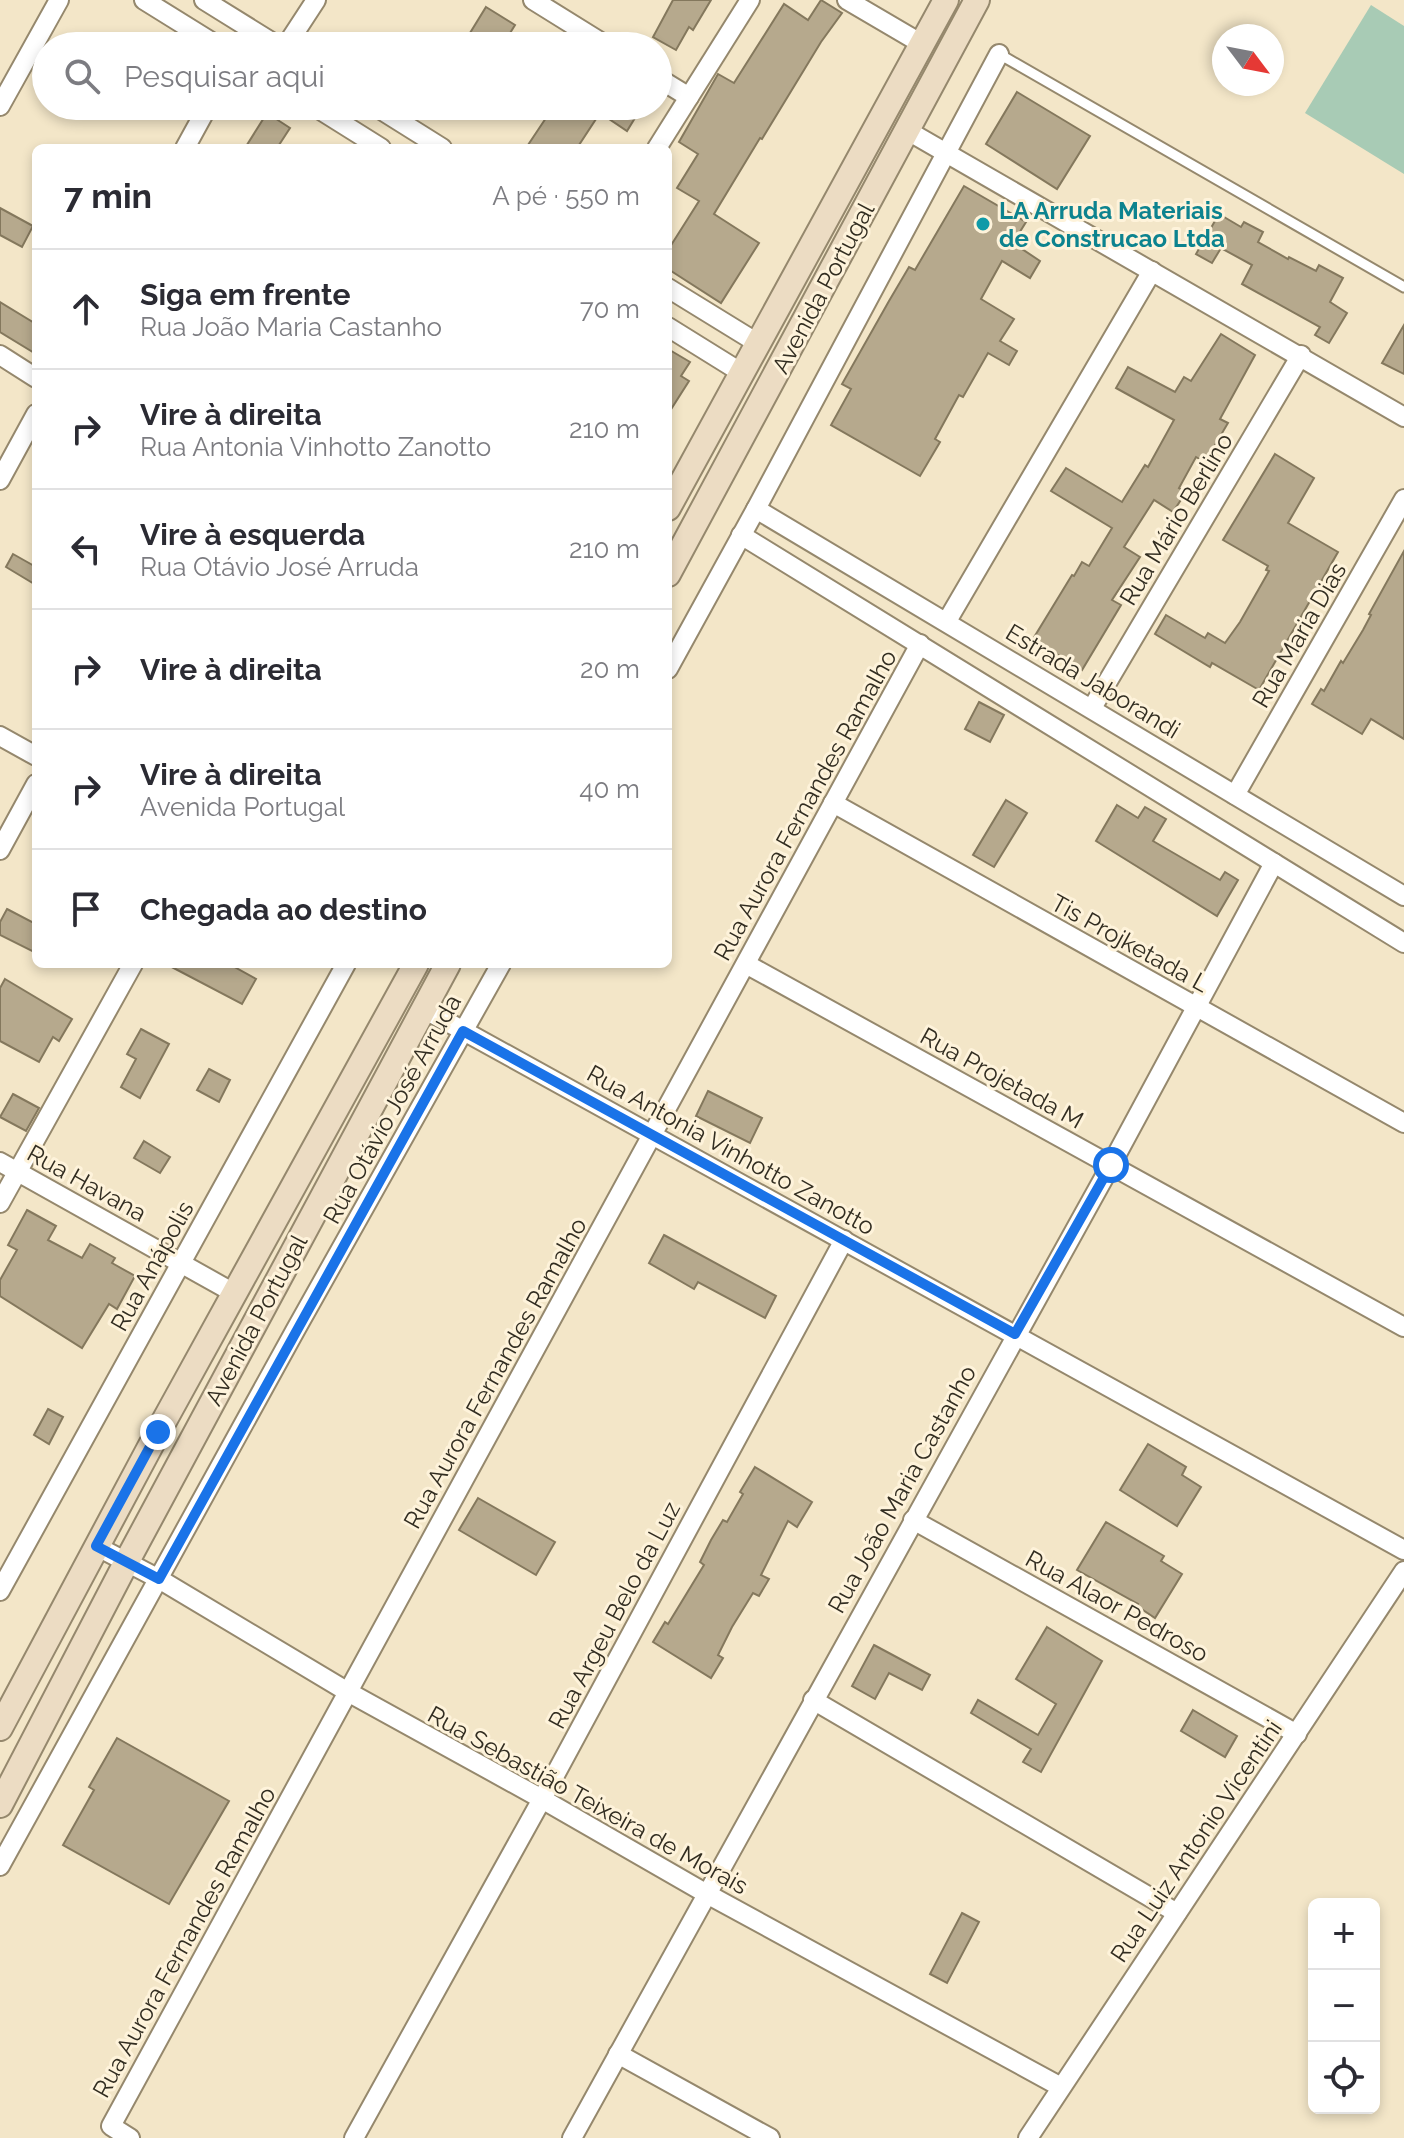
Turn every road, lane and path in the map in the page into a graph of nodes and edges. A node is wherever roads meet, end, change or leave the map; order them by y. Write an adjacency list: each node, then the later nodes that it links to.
1 (59, 0): 10 (street)
2 (144, 0): 11 (street)
3 (204, 0): 12 (street)
4 (316, 0): 13 (street)
5 (533, 0): 14 (street)
6 (750, 0): 19 (street)
7 (847, 0): 15 (street)
8 (946, 0): 15 (main road, Avenida Portugal)
9 (977, 0): 24 (main road, Avenida Portugal)
10 (41, 32)
11 (195, 32)
12 (239, 32)
13 (295, 32)
14 (584, 32)
15 (922, 44): 35 (main road, Avenida Portugal)
16 (32, 49): 20 (street)
17 (999, 54): 30 (street); 32 (lane)
18 (672, 87): 19 (street)
19 (689, 97): 29 (street)
20 (0, 106)
21 (200, 120): 25 (street)
22 (337, 120): 26 (street)
23 (399, 121): 27 (street); 28 (street)
24 (908, 131): 30 (street); 47 (main road, Avenida Portugal)
25 (187, 144)
26 (376, 144)
27 (385, 144)
28 (436, 144)
29 (660, 144)
30 (947, 154): 31 (street); 45 (street)
31 (1152, 271): 37 (street); 48 (street)
32 (1404, 287)
33 (672, 290): 35 (street)
34 (672, 329): 38 (street)
35 (759, 344): 38 (main road, Avenida Portugal)
36 (0, 355): 39 (street)
37 (1301, 355): 40 (street); 51 (street, Rua Mário Berlino)
38 (742, 373): 44 (main road, Avenida Portugal)
39 (32, 375)
40 (1404, 417)
41 (32, 421): 42 (street)
42 (0, 480)
43 (1404, 499): 55 (street, Rua Maria Dias)
44 (672, 501)
45 (756, 509): 46 (street); 48 (street, Estrada Jaborandi)
46 (741, 535): 49 (street); 50 (street)
47 (672, 567)
48 (947, 621): 51 (street, Estrada Jaborandi)
49 (920, 644): 56 (street, Rua Aurora Fernandes Ramalho); 58 (street)
50 (672, 662)
51 (1092, 708): 55 (street, Estrada Jaborandi)
52 (0, 736): 53 (street)
53 (32, 754)
54 (32, 791): 57 (street)
55 (1235, 795): 59 (street, Estrada Jaborandi)
56 (833, 803): 61 (street, Rua Aurora Fernandes Ramalho); 67 (street, Tis Projketada L)
57 (0, 850)
58 (1274, 863): 60 (street); 67 (street, Rua João Maria Castanho)
59 (1404, 896)
60 (1404, 943)
61 (746, 964): 71 (street, Rua Aurora Fernandes Ramalho); 73 (street, Rua Projetada M)
62 (131, 968): 74 (street)
63 (344, 968): 77 (street, Rua Anápolis)
64 (414, 968): 78 (main road, Avenida Portugal)
65 (446, 968): 68 (main road, Avenida Portugal)
66 (499, 968): 69 (street, Rua Otávio José Arruda)
67 (1195, 1007): 70 (street, Tis Projketada L); 73 (street, Rua João Maria Castanho)
68 (424, 1009): 69 (street, Rua Antonia Vinhotto Zanotto); 84 (main road, Avenida Portugal)
69 (463, 1031): 71 (street, Rua Antonia Vinhotto Zanotto); 86 (street, Rua Otávio José Arruda)
70 (1404, 1123)
71 (652, 1135): 76 (street, Rua Antonia Vinhotto Zanotto); 88 (street, Rua Aurora Fernandes Ramalho)
72 (0, 1162): 74 (street, Rua Havana)
73 (1111, 1165): 79 (street, Rua Projetada M); 80 (street, Rua João Maria Castanho)
74 (17, 1172): 75 (street); 77 (street, Rua Havana)
75 (0, 1203)
76 (844, 1240): 80 (street, Rua Antonia Vinhotto Zanotto); 92 (street, Rua Argeu Belo da Luz)
77 (181, 1263): 78 (street, Rua Havana); 87 (street, Rua Anápolis)
78 (234, 1293): 82 (main road, Avenida Portugal)
79 (1404, 1327)
80 (1015, 1334): 81 (street, Rua João Maria Castanho); 83 (street, Rua Antonia Vinhotto Zanotto)
81 (913, 1520): 89 (street, Rua João Maria Castanho); 91 (street, Rua Alaor Pedroso)
82 (96, 1546): 84 (street, Rua Sebastião Teixeira de Morais); 90 (main road, Avenida Portugal)
83 (1404, 1550)
84 (126, 1563): 86 (street, Rua Sebastião Teixeira de Morais); 93 (main road, Avenida Portugal)
85 (1404, 1571): 91 (street, Rua Luiz Antonio Vicentini)
86 (159, 1579): 88 (street, Rua Sebastião Teixeira de Morais); 94 (street, Rua Otávio José Arruda)
87 (0, 1591)
88 (348, 1692): 92 (street, Rua Sebastião Teixeira de Morais); 99 (street, Rua Aurora Fernandes Ramalho)
89 (813, 1700): 95 (street, Rua João Maria Castanho); 96 (street)
90 (0, 1728)
91 (1297, 1734): 96 (street, Rua Luiz Antonio Vicentini)
92 (542, 1799): 95 (street, Rua Sebastião Teixeira de Morais); 100 (street, Rua Argeu Belo da Luz)
93 (0, 1805)
94 (0, 1866)
95 (707, 1894): 97 (street, Rua João Maria Castanho); 98 (street, Rua Sebastião Teixeira de Morais)
96 (1177, 1913): 98 (street, Rua Luiz Antonio Vicentini)
97 (618, 2054): 101 (street, Rua João Maria Castanho); 102 (street)
98 (1061, 2087): 103 (street, Rua Luiz Antonio Vicentini)
99 (130, 2138)
100 (354, 2138)
101 (572, 2138)
102 (770, 2138)
103 (1028, 2138)

